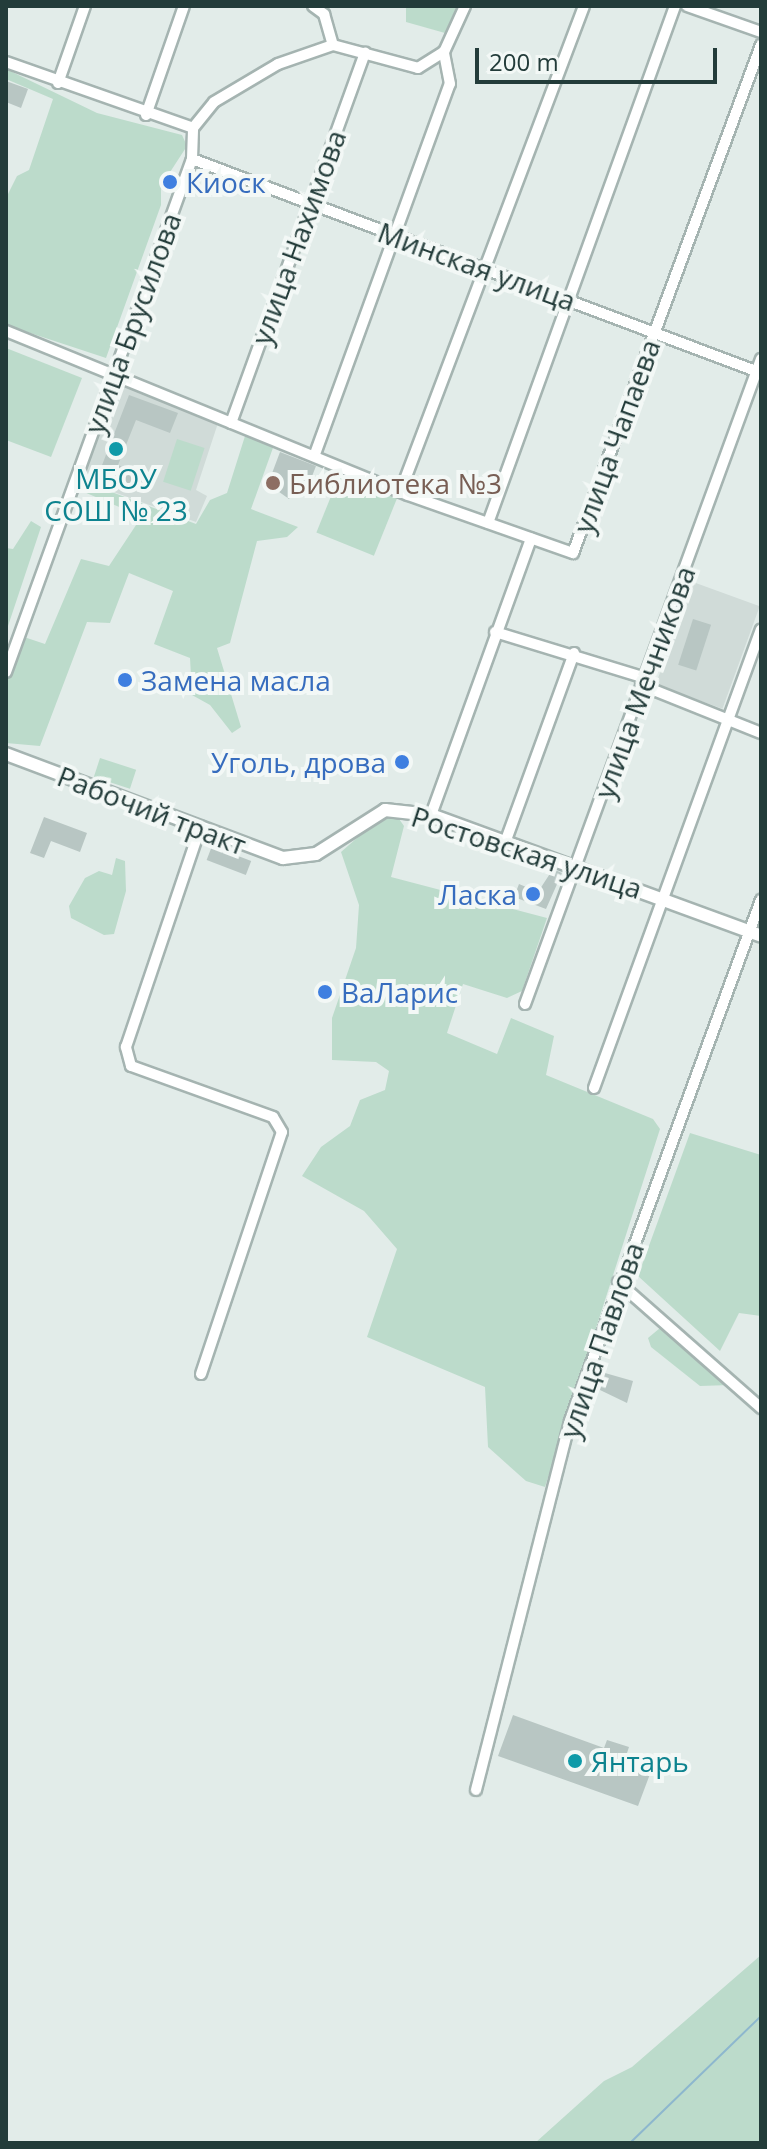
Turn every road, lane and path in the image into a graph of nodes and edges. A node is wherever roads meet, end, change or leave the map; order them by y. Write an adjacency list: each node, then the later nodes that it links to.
1 (85, 6): 14 (street)
2 (184, 6): 15 (street)
3 (313, 6): 9 (street)
4 (465, 6): 12 (street)
5 (584, 6): 20 (street)
6 (675, 6): 21 (street)
7 (687, 6): 8 (street)
8 (761, 32)
9 (333, 45): 11 (street); 16 (street)
10 (761, 45): 23 (street, улица Чапаева)
11 (365, 52): 12 (street); 18 (street, улица Нахимова)
12 (444, 52): 19 (street)
13 (6, 62): 14 (street)
14 (58, 83): 15 (street)
15 (146, 115): 16 (street)
16 (193, 128): 17 (street, улица Брусилова)
17 (192, 159): 18 (street, Минская улица); 25 (street, улица Брусилова)
18 (311, 205): 19 (street, Минская улица); 27 (street, улица Нахимова)
19 (396, 235): 20 (street, Минская улица); 28 (street)
20 (486, 267): 21 (street, Минская улица); 29 (street)
21 (569, 300): 23 (street, Минская улица); 30 (street)
22 (6, 331): 25 (street)
23 (655, 333): 26 (street, Минская улица); 31 (street, улица Чапаева)
24 (761, 359): 26 (street, улица Мечникова)
25 (113, 372): 27 (street); 35 (street, улица Брусилова)
26 (759, 372): 36 (street, улица Мечникова)
27 (231, 423): 28 (street)
28 (315, 454): 29 (street)
29 (401, 490): 30 (street)
30 (488, 523): 31 (street)
31 (531, 538): 33 (street, улица Чапаева)
32 (761, 629): 37 (street)
33 (495, 632): 34 (street); 40 (street, улица Чапаева)
34 (574, 653): 36 (street); 42 (street)
35 (6, 672)
36 (643, 682): 37 (street); 44 (street, улица Мечникова)
37 (727, 720): 38 (street); 45 (street)
38 (761, 733)
39 (6, 754): 41 (street, Рабочий тракт)
40 (431, 815): 42 (street, Ростовская улица); 43 (street, Ростовская улица)
41 (201, 826): 43 (street, Рабочий тракт); 51 (street)
42 (506, 840): 44 (street, Ростовская улица)
43 (300, 859)
44 (578, 867): 45 (street, Ростовская улица); 48 (street, улица Мечникова)
45 (664, 897): 47 (street, Ростовская улица); 49 (street)
46 (761, 900): 47 (street, улица Павлова)
47 (755, 934): 50 (street, улица Павлова)
48 (525, 1004)
49 (594, 1088)
50 (618, 1282): 52 (street); 53 (street, улица Павлова)
51 (201, 1374)
52 (761, 1408)
53 (476, 1790)

